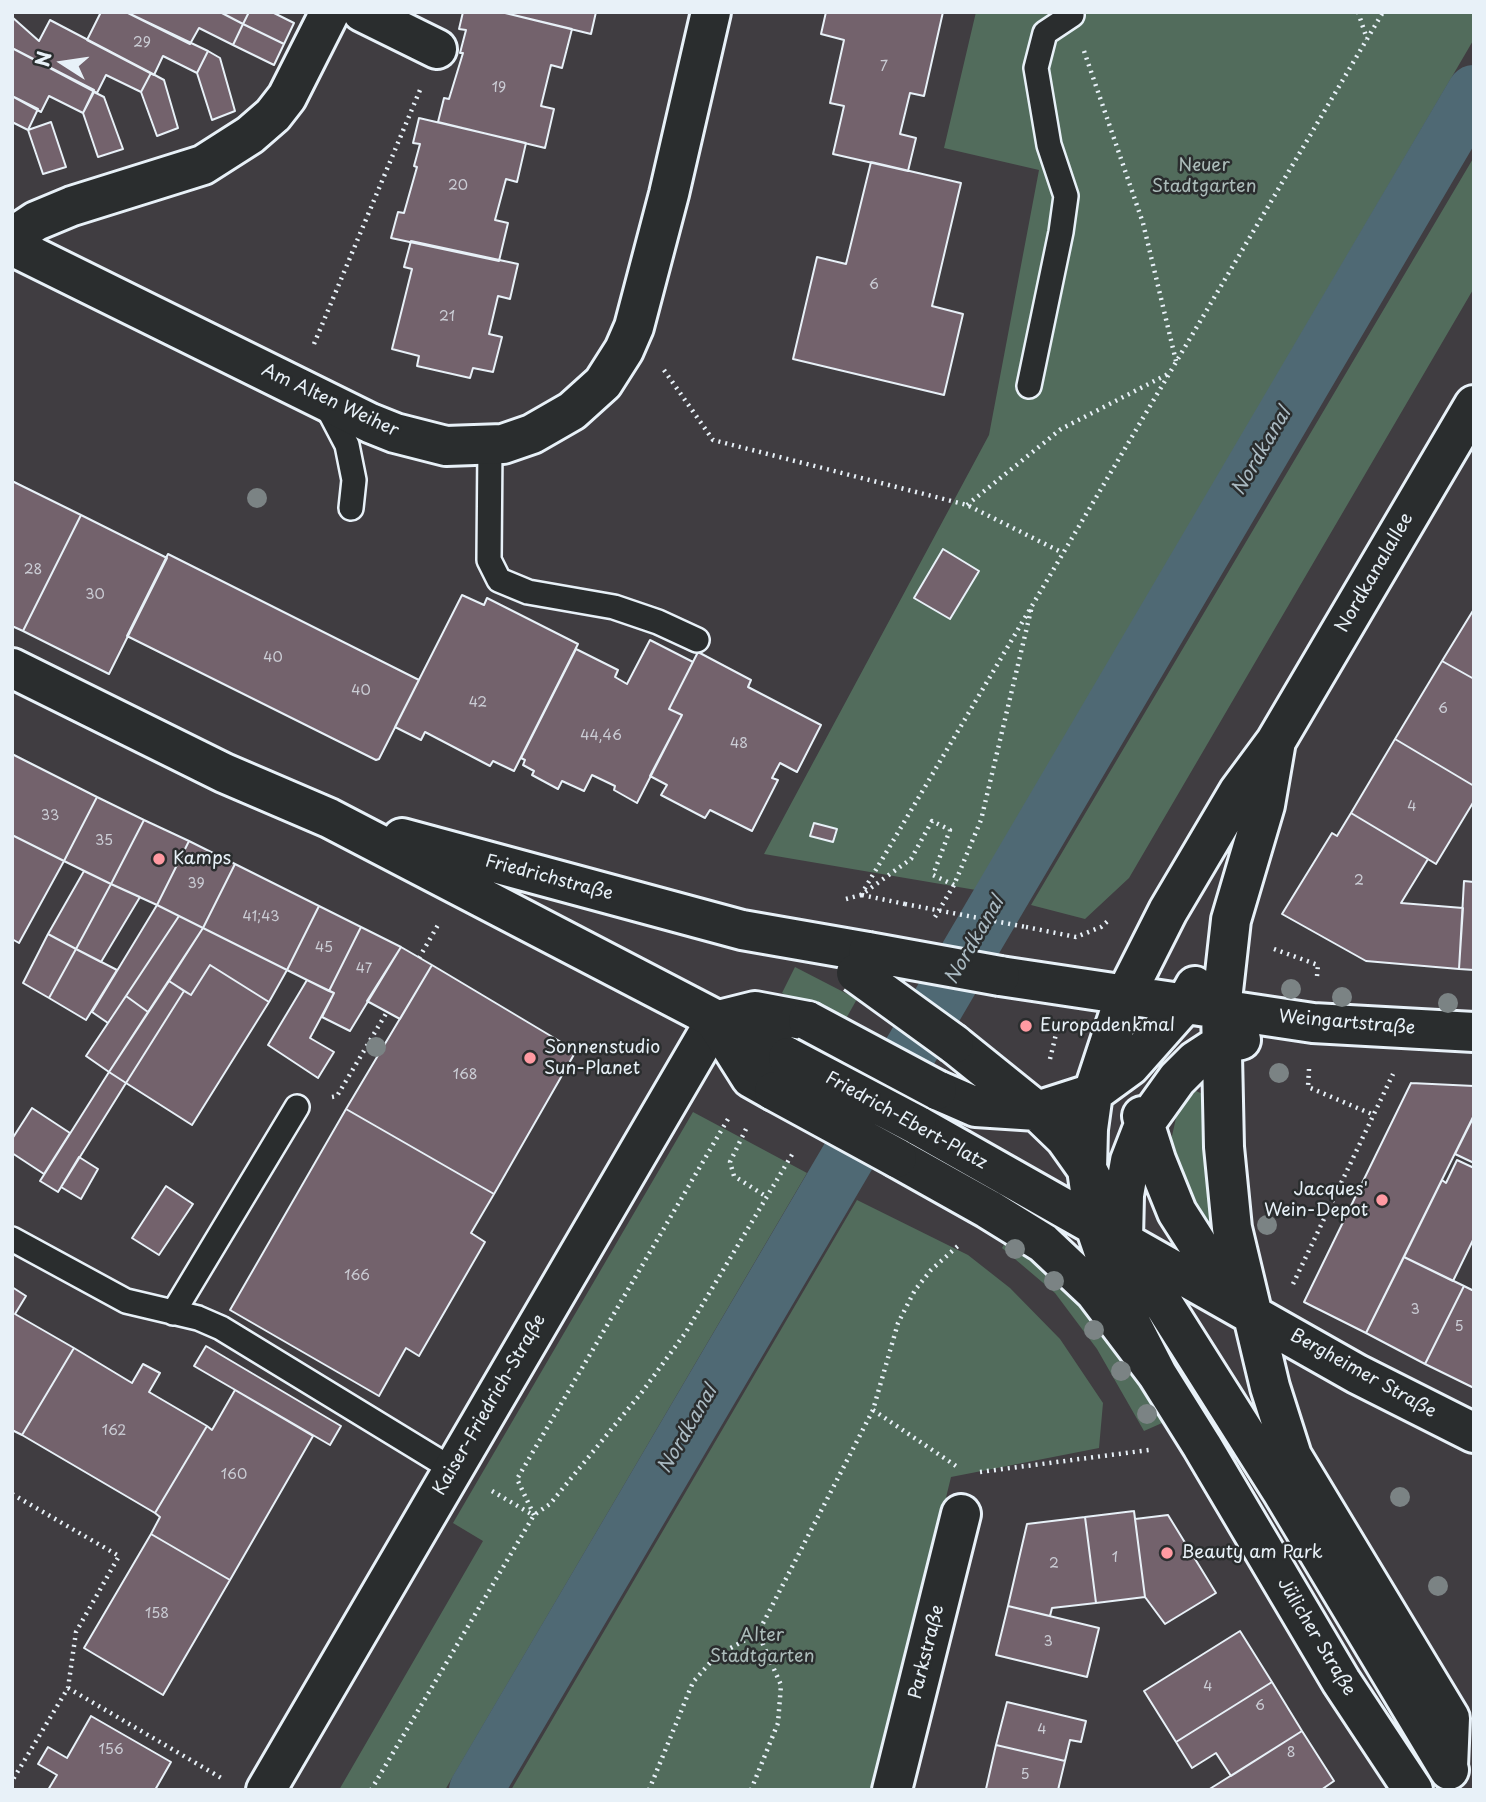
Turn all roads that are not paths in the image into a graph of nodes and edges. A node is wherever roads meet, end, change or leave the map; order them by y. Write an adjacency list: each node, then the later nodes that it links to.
1 (330, 12): 6 (main road)
2 (362, 12): 5 (main road)
3 (711, 12): 11 (main road, Am Alten Weiher)
4 (1072, 15): 8 (lane)
5 (437, 49)
6 (12, 237)
7 (12, 246): 9 (main road, Am Alten Weiher)
8 (1029, 386)
9 (310, 393): 11 (main road, Am Alten Weiher); 12 (lane)
10 (1474, 405): 15 (main road, Nordkanalallee)
11 (490, 445): 13 (lane)
12 (351, 508)
13 (697, 640)
14 (12, 668): 16 (main road, Friedrichstraße)
15 (1276, 741): 19 (main road, Nordkanalallee); 20 (main road, Nordkanalallee)
16 (329, 818): 17 (main road, Friedrichstraße); 21 (main road, Friedrichstraße)
17 (784, 938): 18 (main road, Friedrich-Ebert-Platz)
18 (862, 963): 19 (main road, Friedrich-Ebert-Platz, bridge); 27 (main road, Friedrich-Ebert-Platz, bridge)
19 (1122, 1003): 20 (main road, Friedrich-Ebert-Platz); 23 (main road); 25 (main road, Friedrich-Ebert-Platz)
20 (1209, 1019): 22 (main road, Weingartstraße); 23 (main road); 28 (main road, Friedrich-Ebert-Platz); 33 (main road, Nordkanalallee)
21 (715, 1021): 24 (main road, Friedrich-Ebert-Platz); 27 (main road, bridge); 36 (main road, Kaiser-Friedrich-Straße)
22 (1474, 1032)
23 (1130, 1066): 25 (main road); 28 (main road)
24 (781, 1074): 30 (main road, Friedrich-Ebert-Platz, bridge); 34 (main road, bridge)
25 (1093, 1093): 27 (main road); 29 (main road, Friedrich-Ebert-Platz)
26 (297, 1107): 32 (lane)
27 (1037, 1111): 29 (main road, Friedrich-Ebert-Platz)
28 (1144, 1125): 30 (main road, Friedrich-Ebert-Platz); 33 (main road)
29 (1087, 1169): 30 (main road, Friedrich-Ebert-Platz)
30 (1109, 1233): 33 (main road, Friedrich-Ebert-Platz); 34 (main road, Friedrich-Ebert-Platz); 38 (main road, Friedrich-Ebert-Platz)
31 (12, 1239): 32 (lane)
32 (173, 1313): 36 (lane)
33 (1253, 1313): 35 (main road, Bergheimer Straße); 38 (main road, Nordkanalallee)
34 (1157, 1374): 41 (main road, Jülicher Straße)
35 (1474, 1433)
36 (452, 1469): 39 (main road, Kaiser-Friedrich-Straße)
37 (961, 1514): 40 (main road, Parkstraße)
38 (1454, 1779)
39 (248, 1786)
40 (892, 1790)
41 (1413, 1790)

